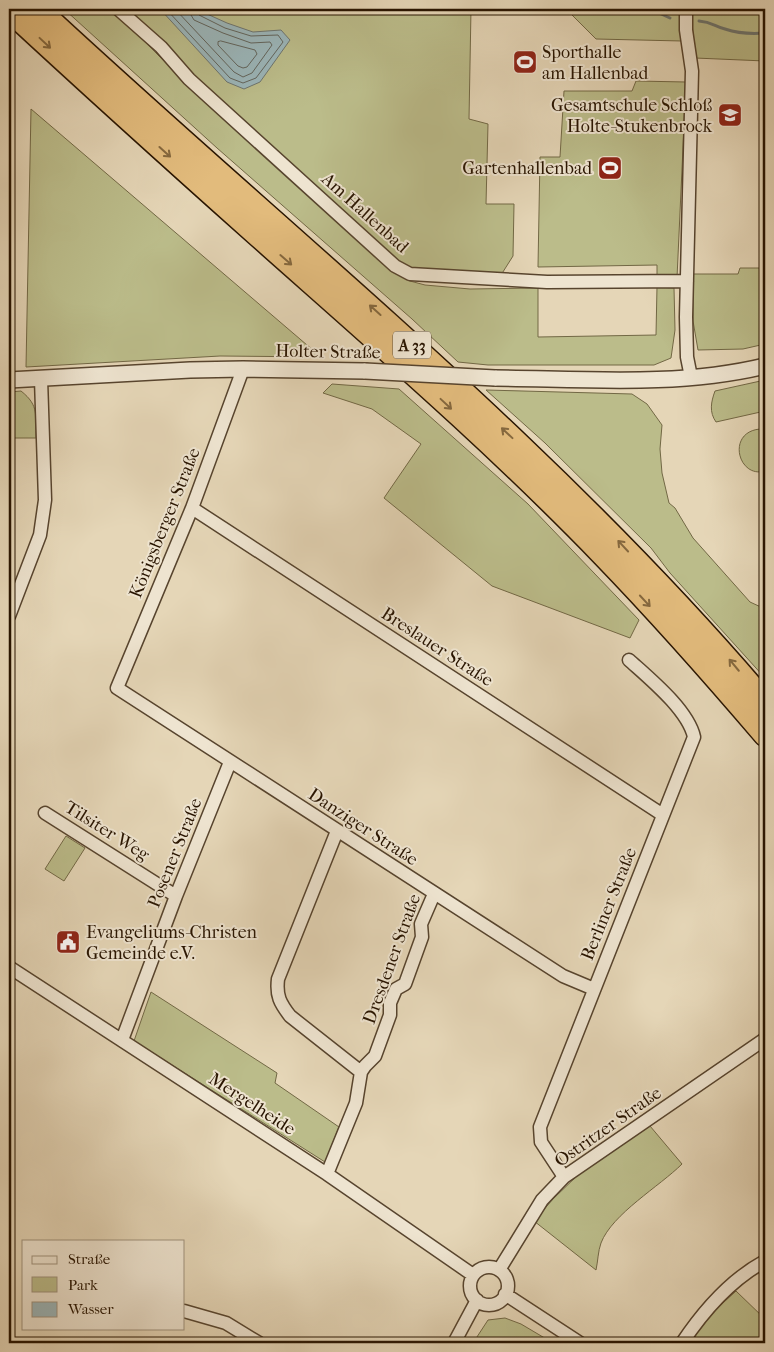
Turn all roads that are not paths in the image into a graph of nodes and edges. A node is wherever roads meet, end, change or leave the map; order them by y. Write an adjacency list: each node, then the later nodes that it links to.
1 (38, 9): 15 (highway, A 33, one-way to 1)
2 (118, 9): 5 (street, Am Hallenbad)
3 (686, 9): 5 (street)
4 (9, 10): 16 (highway, A 33, one-way to 16)
5 (687, 282): 8 (street)
6 (765, 366): 8 (street, Holter Straße)
7 (243, 369): 8 (street, Holter Straße, bridge); 9 (street, Holter Straße); 11 (street, Königsberger Straße)
8 (691, 378)
9 (41, 379): 10 (street, Holter Straße); 12 (street)
10 (9, 380)
11 (192, 508): 14 (street, Königsberger Straße); 19 (street, Breslauer Straße)
12 (9, 616)
13 (629, 660): 19 (street, Berliner Straße)
14 (117, 688): 17 (street, Danziger Straße)
15 (765, 702)
16 (765, 735)
17 (230, 762): 20 (street, Danziger Straße); 22 (street, Posener Straße)
18 (45, 813): 22 (street, Tilsiter Weg)
19 (663, 815): 24 (street, Berliner Straße)
20 (338, 831): 21 (street, Danziger Straße); 27 (street)
21 (434, 894): 24 (street, Danziger Straße); 27 (street, Dresdener Straße)
22 (176, 896): 26 (street, Posener Straße)
23 (9, 967): 26 (street, Mergelheide)
24 (594, 989): 29 (street, Berliner Straße)
25 (765, 1039): 29 (street, Ostritzer Straße)
26 (122, 1040): 28 (street, Mergelheide)
27 (361, 1072): 28 (street, Dresdener Straße)
28 (327, 1174): 32 (street, Mergelheide)
29 (564, 1177): 31 (street, Ostritzer Straße)
30 (765, 1260): 39 (street)
31 (499, 1270): 32 (street); 33 (street)
32 (473, 1275): 34 (street)
33 (505, 1294): 34 (street); 38 (street)
34 (477, 1300): 37 (street)
35 (185, 1310): 36 (street)
36 (259, 1343)
37 (454, 1343)
38 (580, 1343)
39 (682, 1343)

